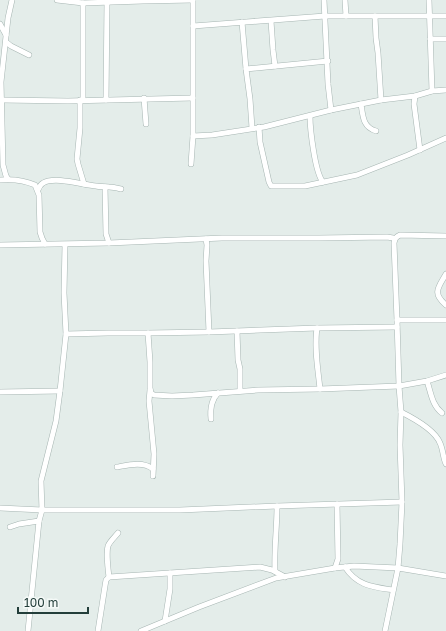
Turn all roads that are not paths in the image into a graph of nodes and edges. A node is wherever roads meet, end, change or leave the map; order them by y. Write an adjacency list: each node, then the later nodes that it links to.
1 (12, 0): 20 (street)
2 (57, 0): 3 (street)
3 (64, 0): 10 (street)
4 (143, 0): 5 (street); 9 (street)
5 (193, 0): 19 (street)
6 (324, 0): 11 (street)
7 (346, 0): 12 (street)
8 (429, 0): 14 (street)
9 (107, 2): 10 (street); 35 (street)
10 (83, 3): 34 (street)
11 (325, 16): 12 (street); 16 (street); 25 (street)
12 (346, 16): 13 (street)
13 (375, 16): 14 (street); 36 (street)
14 (429, 16): 15 (street); 21 (street)
15 (446, 16)
16 (271, 21): 17 (street); 26 (street)
17 (242, 22): 19 (street); 27 (street)
18 (0, 24): 20 (street)
19 (193, 26): 32 (street)
20 (6, 35): 23 (street)
21 (430, 39): 22 (street); 29 (street)
22 (446, 39)
23 (6, 42): 24 (street); 33 (street)
24 (29, 55)
25 (328, 61): 26 (street); 38 (street)
26 (275, 66): 27 (street)
27 (246, 69): 42 (street)
28 (446, 90): 29 (street)
29 (432, 91): 30 (street)
30 (415, 96): 36 (street); 46 (street)
31 (144, 98): 32 (street); 35 (street); 40 (street)
32 (193, 98): 44 (street)
33 (2, 100): 34 (street); 48 (street)
34 (81, 100): 35 (street); 52 (street)
35 (106, 100)
36 (381, 100): 37 (street)
37 (361, 104): 38 (street); 43 (street)
38 (331, 110): 39 (street)
39 (310, 116): 41 (street); 51 (street)
40 (146, 124)
41 (259, 127): 42 (street); 51 (street)
42 (252, 128): 44 (street)
43 (376, 131)
44 (193, 136): 47 (street)
45 (446, 138): 46 (street)
46 (420, 150): 51 (street)
47 (191, 164)
48 (4, 172): 49 (street); 50 (street)
49 (0, 179): 50 (street)
50 (8, 179): 55 (street)
51 (323, 182)
52 (84, 184): 53 (street); 55 (street)
53 (105, 187): 54 (street); 60 (street)
54 (121, 189)
55 (38, 190): 59 (street)
56 (446, 236): 58 (street)
57 (206, 239): 58 (street); 60 (street); 70 (street)
58 (394, 239): 65 (street)
59 (46, 244): 61 (street); 62 (street)
60 (109, 244): 62 (street)
61 (0, 245)
62 (65, 245): 72 (street)
63 (446, 274): 64 (street)
64 (446, 305)
65 (397, 320): 66 (street); 67 (street)
66 (446, 320)
67 (397, 327): 68 (street); 75 (street)
68 (317, 328): 69 (street); 77 (street)
69 (237, 331): 70 (street); 79 (street)
70 (209, 332): 71 (street)
71 (148, 333): 72 (street); 76 (street)
72 (66, 334): 78 (street)
73 (446, 375): 74 (street)
74 (427, 381): 75 (street); 83 (street)
75 (399, 386): 77 (street); 82 (street)
76 (150, 388): 81 (street); 87 (street)
77 (320, 389): 79 (street)
78 (60, 391): 80 (street); 93 (street)
79 (240, 391): 81 (street)
80 (0, 392)
81 (218, 393): 84 (street)
82 (401, 412): 85 (street); 89 (street)
83 (442, 413)
84 (211, 418)
85 (446, 464)
86 (117, 467): 87 (street)
87 (153, 469): 88 (street)
88 (153, 476)
89 (402, 502): 90 (street); 99 (street)
90 (337, 504): 91 (street); 98 (street)
91 (277, 506): 93 (street); 100 (street)
92 (0, 508): 93 (street)
93 (42, 510): 94 (street)
94 (39, 521): 95 (street); 107 (street)
95 (10, 527)
96 (118, 533): 103 (street)
97 (345, 567): 98 (street); 99 (street); 105 (street)
98 (335, 568): 104 (street)
99 (398, 568): 102 (street); 105 (street)
100 (275, 571): 101 (street); 104 (street)
101 (170, 573): 103 (street); 106 (street)
102 (446, 576)
103 (109, 577): 108 (street)
104 (285, 577): 106 (street)
105 (393, 590): 110 (street)
106 (165, 621): 109 (street)
107 (28, 631)
108 (98, 631)
109 (141, 631)
110 (385, 631)

